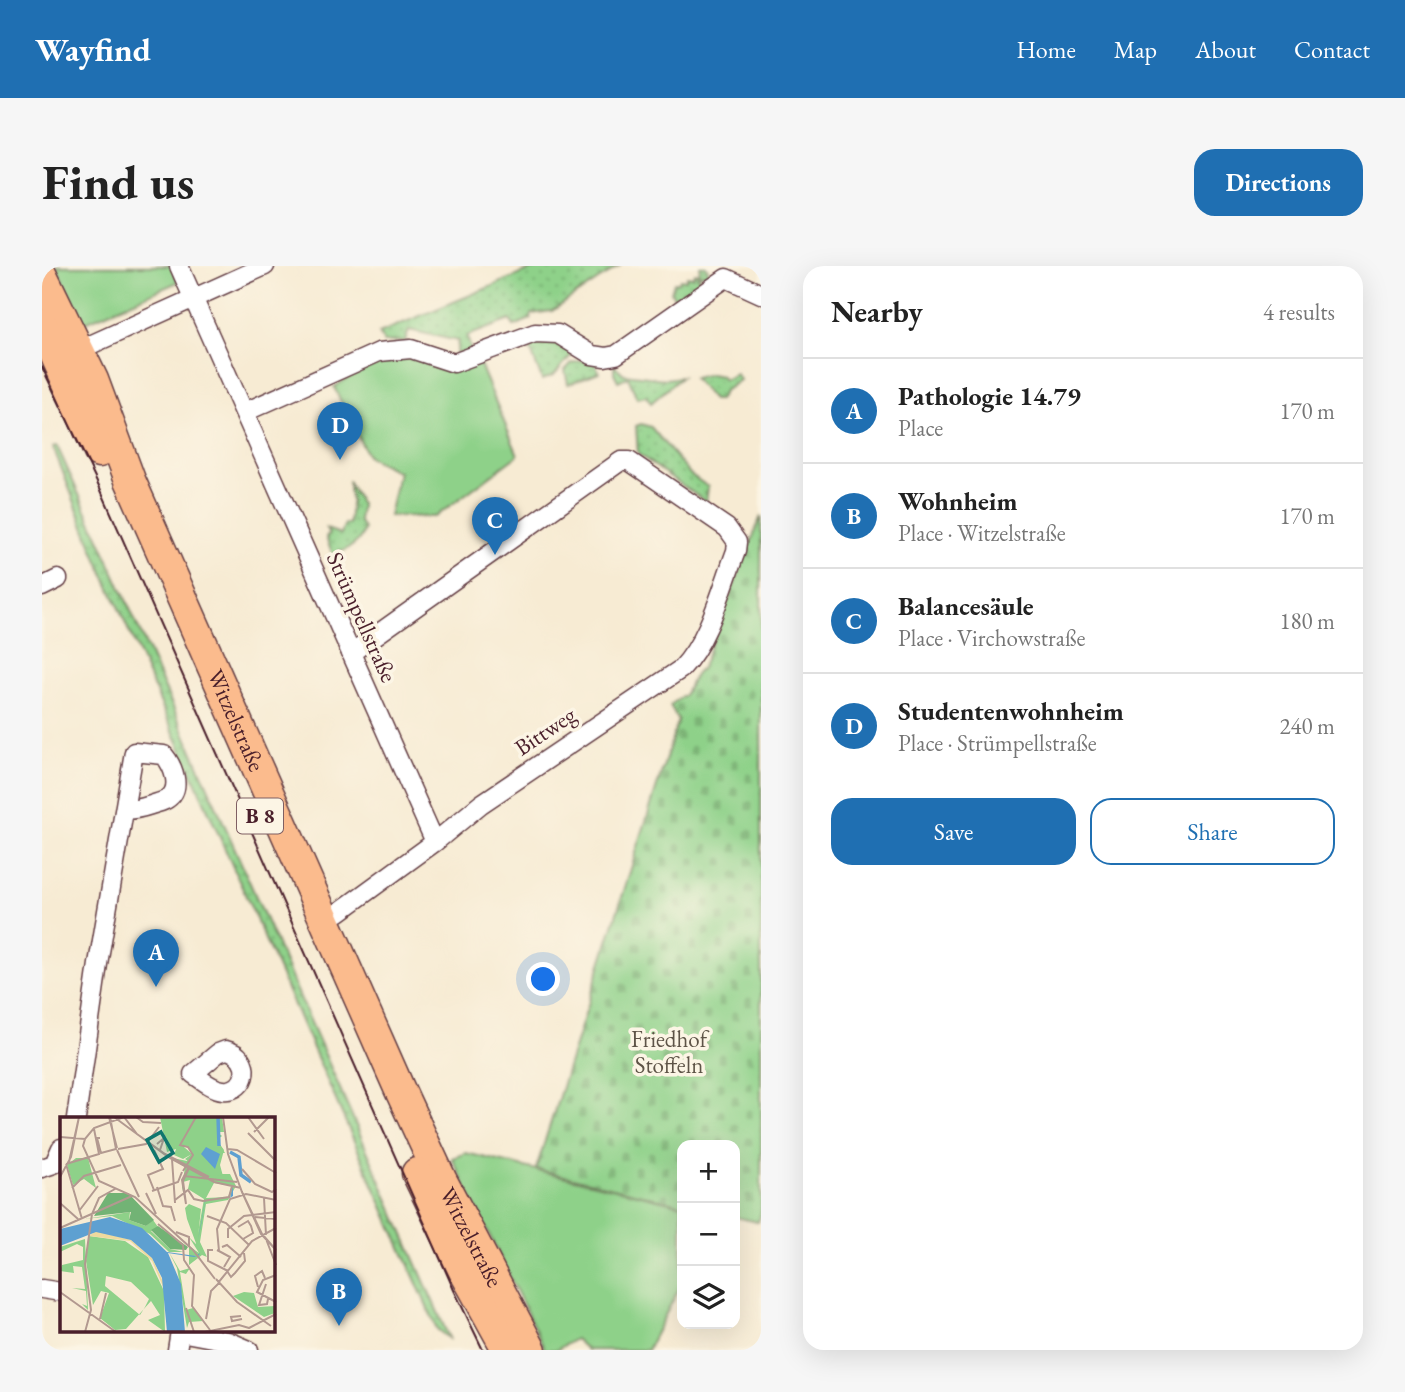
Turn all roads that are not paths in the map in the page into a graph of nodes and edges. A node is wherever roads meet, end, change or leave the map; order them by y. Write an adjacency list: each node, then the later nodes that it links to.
1 (178, 266): 5 (street, Strümpellstraße)
2 (265, 266): 5 (street)
3 (42, 275): 7 (main road, Witzelstraße / B 8)
4 (761, 295): 8 (street)
5 (194, 298): 7 (street); 8 (street, Strümpellstraße)
6 (42, 325): 20 (main road, Witzelstraße / B 8)
7 (79, 350): 12 (main road, Witzelstraße / B 8)
8 (244, 412): 9 (street, Strümpellstraße)
9 (351, 653): 11 (street, Strümpellstraße); 11 (street, Bittweg)
10 (125, 810): 13 (street)
11 (435, 842): 12 (street, Bittweg)
12 (324, 919): 21 (main road, Witzelstraße / B 8)
13 (76, 1117)
14 (60, 1150): 15 (street)
15 (42, 1168)
16 (42, 1289): 17 (street)
17 (60, 1292)
18 (179, 1338): 19 (street)
19 (249, 1350)
20 (508, 1350)
21 (531, 1350)

